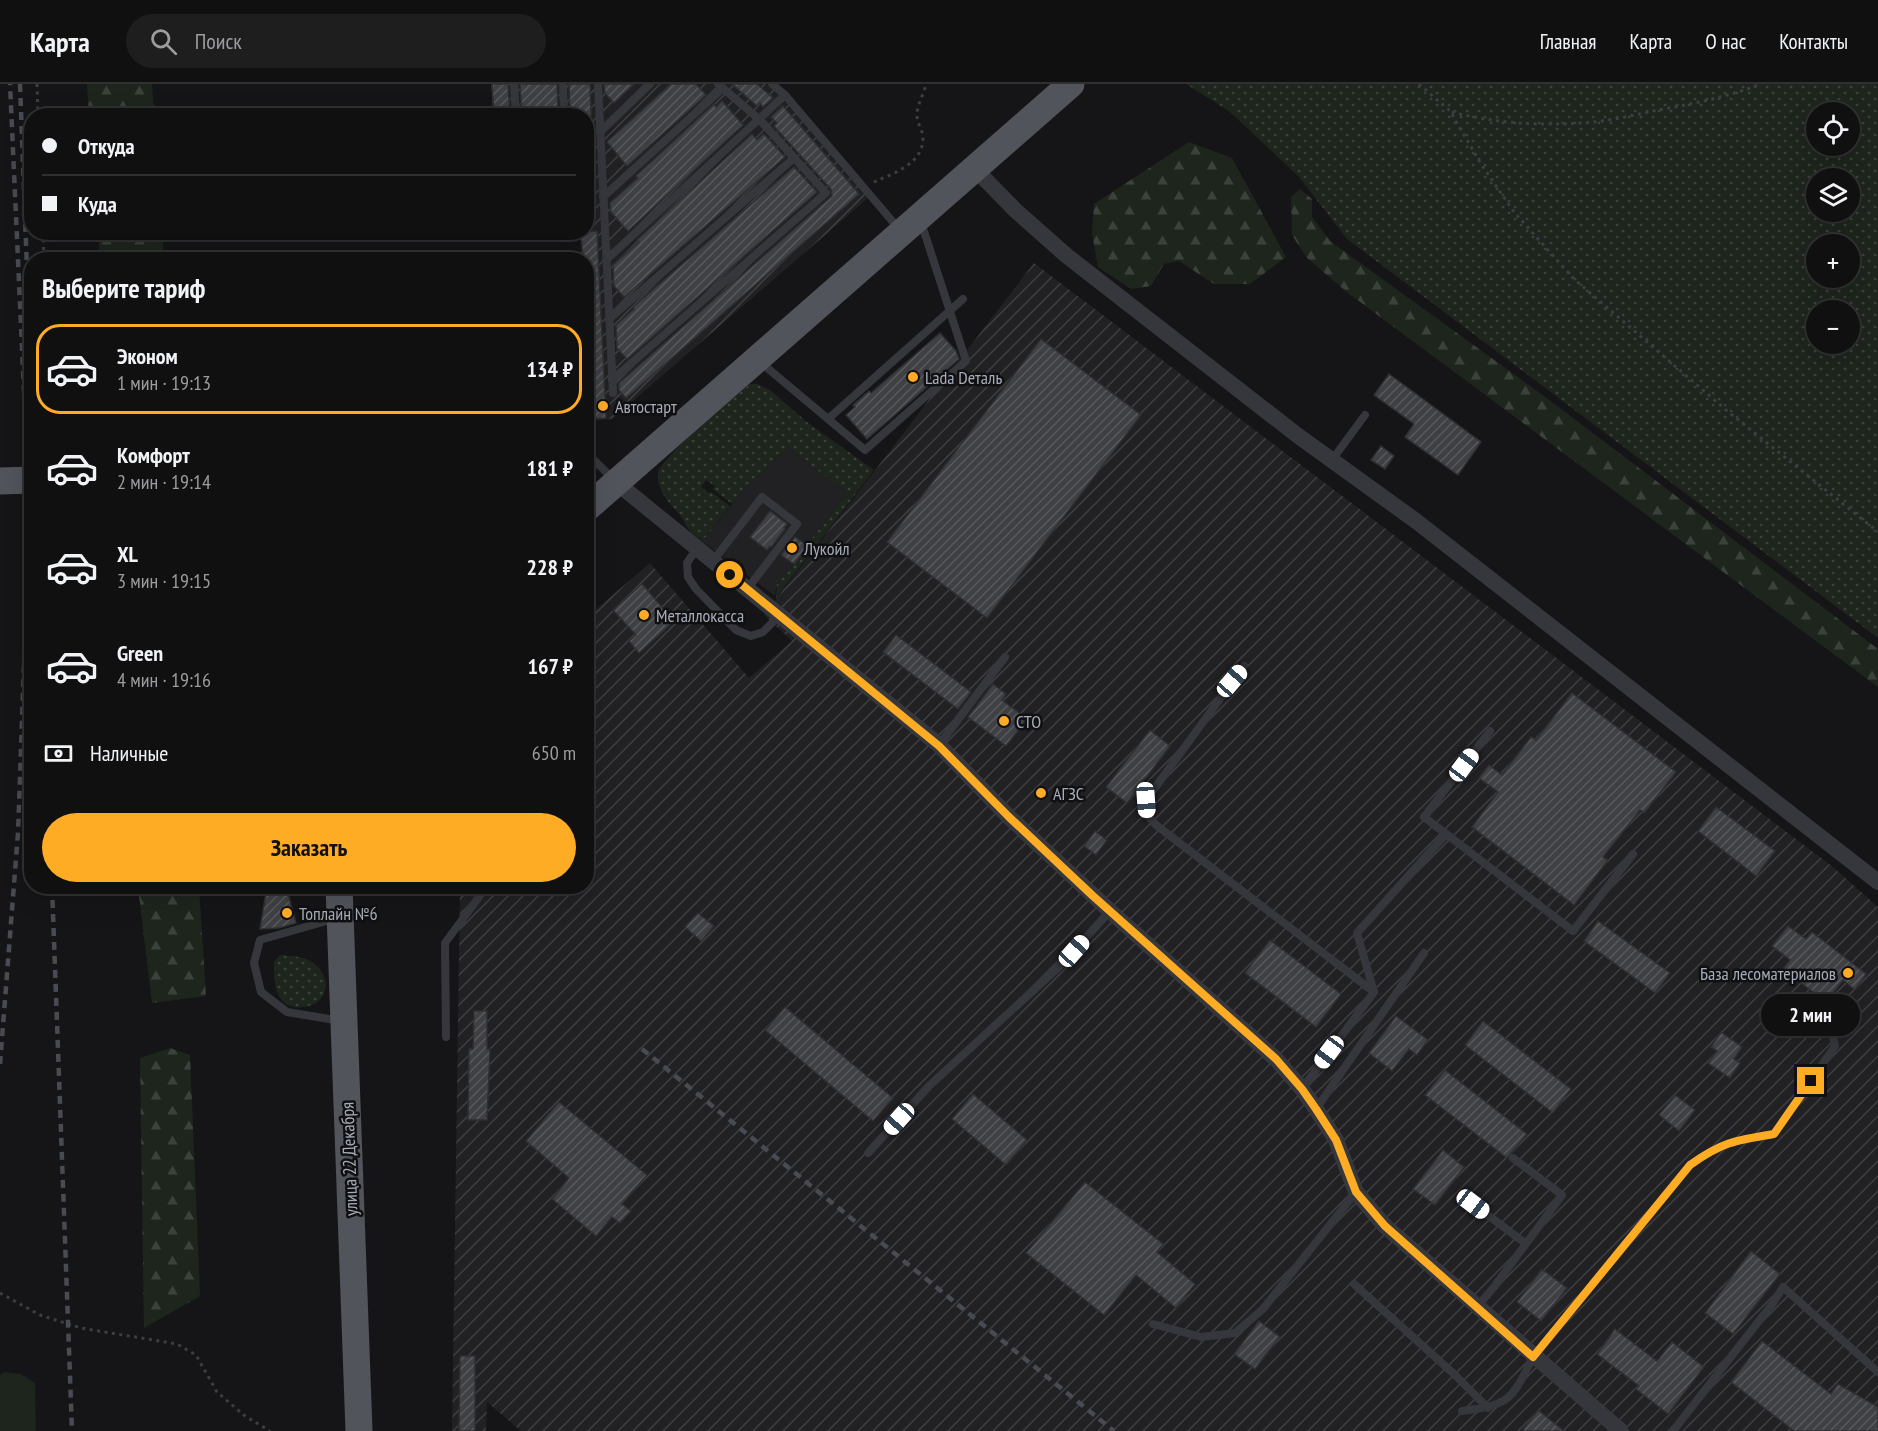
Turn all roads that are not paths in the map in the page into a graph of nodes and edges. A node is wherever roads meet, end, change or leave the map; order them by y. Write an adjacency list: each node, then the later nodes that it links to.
1 (514, 84): 9 (lane)
2 (563, 84): 10 (lane)
3 (598, 84): 12 (lane)
4 (650, 84): 12 (lane)
5 (772, 84): 8 (lane)
6 (1071, 84): 14 (main road)
7 (720, 86): 11 (lane); 15 (lane)
8 (785, 95): 11 (lane); 16 (lane)
9 (516, 108)
10 (564, 108)
11 (759, 120): 13 (lane); 17 (lane)
12 (600, 132): 15 (lane)
13 (794, 158): 20 (lane); 22 (lane)
14 (975, 169): 16 (main road); 27 (street)
15 (603, 197): 17 (lane)
16 (910, 224): 19 (lane); 21 (main road)
17 (606, 260): 20 (lane)
18 (963, 299): 19 (lane)
19 (950, 311): 25 (lane); 25 (lane)
20 (609, 319): 22 (lane)
21 (756, 359): 25 (lane); 30 (main road)
22 (612, 380): 23 (lane)
23 (613, 393)
24 (1365, 416): 27 (lane)
25 (828, 419)
26 (594, 460): 30 (lane)
27 (1332, 460): 42 (street)
28 (24, 480): 29 (main road)
29 (0, 481)
30 (617, 483): 31 (main road); 32 (street)
31 (594, 502)
32 (697, 548): 33 (street); 35 (lane)
33 (713, 561): 34 (street); 34 (lane)
34 (748, 588): 35 (street)
35 (780, 615): 39 (street)
36 (1005, 657): 39 (lane)
37 (1244, 666): 48 (lane)
38 (1490, 731): 40 (lane)
39 (939, 746): 45 (street)
40 (1446, 834): 41 (lane); 48 (lane)
41 (1633, 854)
42 (1878, 882)
43 (339, 894): 46 (main road, улица 22 Декабря)
44 (481, 894): 51 (lane)
45 (1110, 911): 52 (street); 54 (lane)
46 (340, 917): 50 (main road, улица 22 Декабря); 50 (lane)
47 (1424, 953): 53 (lane)
48 (1374, 992): 52 (lane)
49 (1800, 1009): 62 (lane)
50 (344, 1021): 66 (main road, улица 22 Декабря)
51 (446, 1037)
52 (1302, 1089): 53 (street)
53 (1316, 1109): 56 (street)
54 (868, 1153)
55 (1513, 1158): 58 (lane)
56 (1356, 1192): 60 (street); 61 (lane)
57 (1473, 1204): 58 (lane)
58 (1525, 1243): 60 (lane)
59 (1354, 1284): 64 (lane)
60 (1477, 1307): 62 (street)
61 (1153, 1324)
62 (1533, 1357): 64 (lane); 67 (street)
63 (1878, 1372): 68 (lane)
64 (1488, 1408): 65 (lane)
65 (1462, 1412)
66 (359, 1431)
67 (1621, 1431)
68 (1673, 1431)

